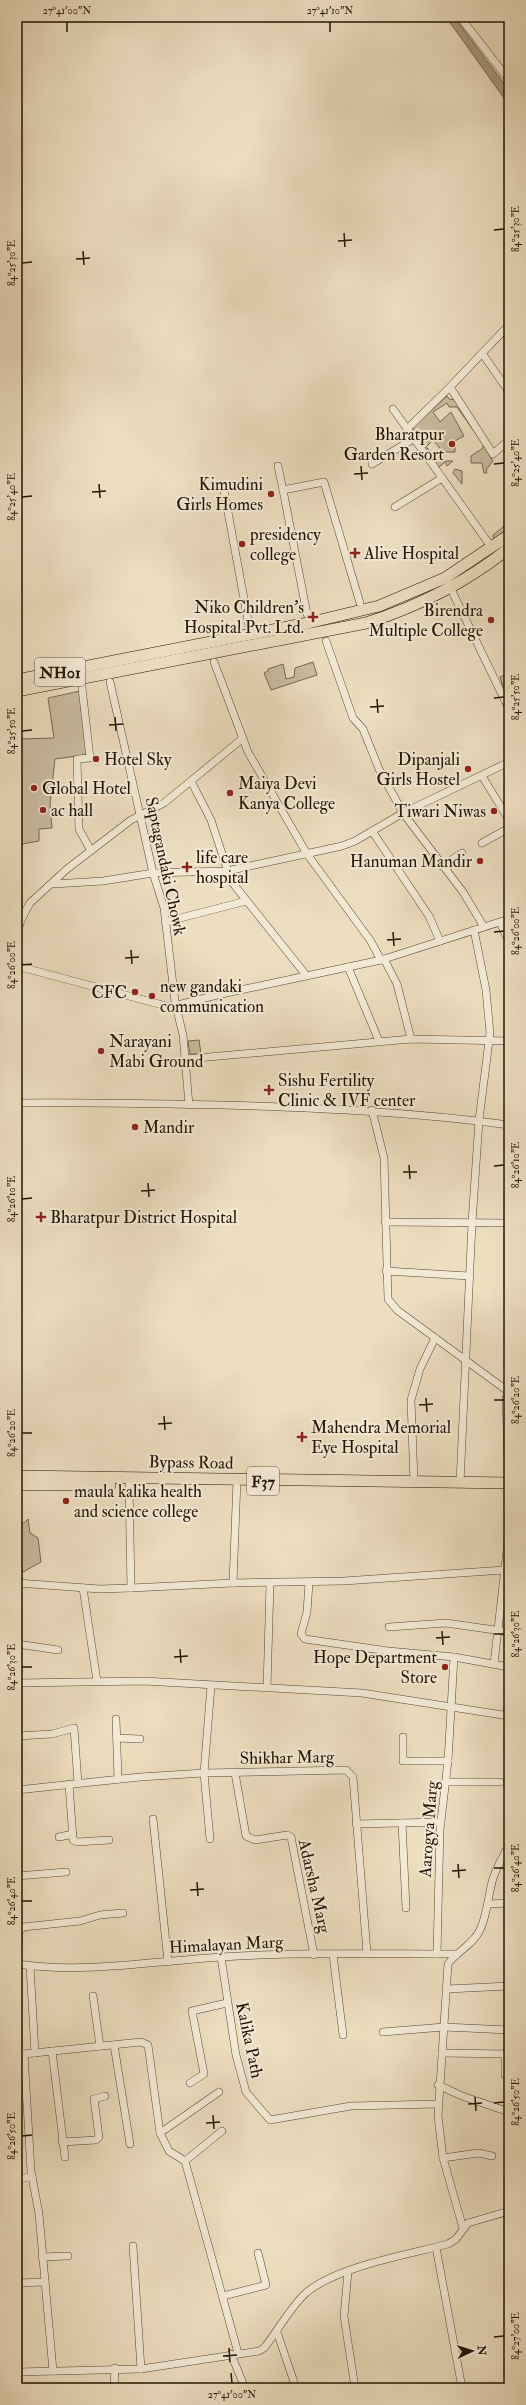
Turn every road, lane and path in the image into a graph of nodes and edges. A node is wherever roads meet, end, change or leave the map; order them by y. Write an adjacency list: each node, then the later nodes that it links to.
1 (460, 17): 2 (street)
2 (509, 80)
3 (509, 325): 4 (street)
4 (482, 353): 5 (street); 6 (street)
5 (450, 387): 8 (street); 10 (street)
6 (509, 392)
7 (393, 409): 8 (street)
8 (407, 429): 9 (street)
9 (413, 439): 11 (street); 13 (street)
10 (509, 440)
11 (372, 464)
12 (278, 466): 15 (street)
13 (442, 478): 16 (street); 18 (street)
14 (224, 485): 24 (street)
15 (283, 490): 22 (street); 23 (street)
16 (395, 507)
17 (509, 535): 18 (highway, NH01)
18 (492, 548): 20 (highway, NH01)
19 (509, 548): 21 (highway, NH01)
20 (445, 578): 21 (street); 27 (highway, NH01)
21 (452, 588): 30 (highway, NH01); 31 (street)
22 (360, 603)
23 (307, 614)
24 (249, 626)
25 (326, 640): 36 (street)
26 (214, 662): 32 (street)
27 (17, 680)
28 (110, 682): 37 (street, Saptagandaki Chowk)
29 (82, 688): 42 (street)
30 (17, 691)
31 (509, 709)
32 (242, 739): 35 (street); 44 (street)
33 (509, 762): 34 (street)
34 (482, 776): 36 (street); 38 (street)
35 (191, 781): 37 (street); 46 (street)
36 (403, 813): 40 (street); 45 (street)
37 (141, 815): 42 (street); 47 (street, Saptagandaki Chowk)
38 (509, 820)
39 (509, 828): 41 (street)
40 (372, 832): 44 (street); 56 (street)
41 (482, 843)
42 (91, 851): 48 (street)
43 (462, 853): 45 (street)
44 (307, 854): 46 (street); 58 (street)
45 (442, 866): 53 (street)
46 (227, 871): 47 (street); 49 (street)
47 (153, 873): 48 (street); 51 (street, Saptagandaki Chowk)
48 (53, 884): 55 (street)
49 (246, 901): 51 (street); 61 (street)
50 (509, 919): 52 (street)
51 (166, 922): 62 (street, Saptagandaki Chowk)
52 (500, 922): 53 (street); 57 (street)
53 (484, 927): 54 (street)
54 (474, 930): 56 (street); 64 (street)
55 (17, 934)
56 (440, 941): 58 (street)
57 (509, 942)
58 (382, 959): 60 (street); 63 (street)
59 (17, 966): 62 (street)
60 (348, 967): 61 (street); 65 (street)
61 (306, 975): 62 (street)
62 (176, 1005): 67 (street, Saptagandaki Chowk)
63 (411, 1039): 64 (street); 65 (street)
64 (490, 1039): 66 (street); 71 (street)
65 (379, 1041): 67 (street)
66 (509, 1041)
67 (186, 1059): 69 (street, Saptagandaki Chowk)
68 (17, 1103): 69 (street)
69 (189, 1104): 70 (street)
70 (372, 1110): 71 (street); 73 (street)
71 (479, 1120): 72 (street); 74 (street)
72 (509, 1124)
73 (384, 1222): 74 (street); 76 (street)
74 (472, 1223): 75 (street); 77 (street)
75 (509, 1223)
76 (386, 1271): 77 (street); 78 (street)
77 (469, 1276): 79 (street)
78 (435, 1338): 79 (street); 82 (street)
79 (465, 1360): 80 (street); 84 (street)
80 (509, 1392): 88 (street)
81 (17, 1476): 83 (highway, Bypass Road / F37)
82 (414, 1482): 84 (highway, Bypass Road / F37); 87 (highway, Bypass Road / F37)
83 (237, 1483): 86 (highway, Bypass Road / F37); 87 (highway, Bypass Road / F37); 92 (street)
84 (460, 1483): 88 (highway, Bypass Road / F37)
85 (17, 1485): 86 (highway, Bypass Road / F37)
86 (129, 1485): 96 (street)
87 (341, 1485): 88 (highway, Bypass Road / F37)
88 (509, 1487)
89 (509, 1533): 90 (street)
90 (504, 1570): 93 (street); 98 (street)
91 (17, 1583): 95 (street)
92 (232, 1583): 94 (street); 96 (street)
93 (309, 1583): 94 (street); 102 (street)
94 (270, 1584): 108 (street)
95 (83, 1588): 96 (street); 105 (street)
96 (131, 1588)
97 (389, 1627): 98 (street)
98 (498, 1630): 99 (street); 103 (street)
99 (509, 1632)
100 (17, 1644): 101 (street)
101 (58, 1650)
102 (454, 1657): 103 (street); 110 (street, Aarogya Marg)
103 (494, 1664): 104 (street)
104 (509, 1667)
105 (97, 1681): 106 (street); 107 (street)
106 (17, 1683)
107 (211, 1686): 108 (street); 118 (street)
108 (267, 1688): 110 (street)
109 (509, 1700): 111 (street)
110 (450, 1706): 111 (street); 117 (street, Aarogya Marg)
111 (507, 1716)
112 (116, 1719): 115 (street)
113 (17, 1736): 123 (street)
114 (403, 1737): 117 (street)
115 (117, 1738): 116 (street); 120 (street)
116 (140, 1739)
117 (448, 1761): 121 (street, Aarogya Marg)
118 (204, 1773): 119 (street, Shikhar Marg); 120 (street, Shikhar Marg); 132 (street)
119 (235, 1773): 129 (street, Shikhar Marg); 145 (street, Adarsha Marg)
120 (118, 1779): 123 (street, Shikhar Marg)
121 (446, 1782): 122 (street); 127 (street, Aarogya Marg)
122 (500, 1782)
123 (78, 1783): 124 (street, Shikhar Marg)
124 (69, 1784): 125 (street, Shikhar Marg); 130 (street)
125 (17, 1790)
126 (153, 1819): 148 (street)
127 (441, 1822): 128 (street); 143 (street, Aarogya Marg)
128 (402, 1823): 129 (street); 140 (street)
129 (356, 1824): 142 (street, Shikhar Marg)
130 (73, 1834): 131 (street); 133 (street)
131 (59, 1837)
132 (210, 1839)
133 (109, 1840)
134 (509, 1845): 135 (street)
135 (506, 1859): 139 (street)
136 (66, 1872): 137 (street)
137 (17, 1876)
138 (509, 1903): 139 (street)
139 (489, 1904): 144 (street)
140 (406, 1908)
141 (123, 1913): 149 (street)
142 (367, 1953): 143 (street, Himalayan Marg); 146 (street, Himalayan Marg)
143 (437, 1954): 144 (street, Himalayan Marg); 150 (street)
144 (455, 1954): 150 (street)
145 (314, 1955): 146 (street, Himalayan Marg); 147 (street, Himalayan Marg)
146 (333, 1955): 159 (street)
147 (221, 1957): 148 (street, Himalayan Marg); 155 (street, Kalika Path)
148 (168, 1962): 151 (street, Himalayan Marg)
149 (17, 1964): 151 (street, Himalayan Marg)
150 (448, 1964): 153 (street)
151 (30, 1966): 163 (street)
152 (509, 1986): 153 (street)
153 (446, 1989): 156 (street)
154 (93, 1996): 161 (street)
155 (227, 2003): 168 (street); 172 (street, Kalika Path)
156 (444, 2027): 157 (street); 158 (street); 164 (street)
157 (509, 2030)
158 (384, 2032)
159 (343, 2035)
160 (114, 2045): 161 (street); 175 (street); 177 (street)
161 (100, 2046): 162 (street)
162 (52, 2051): 163 (street); 176 (street)
163 (35, 2052): 165 (street)
164 (442, 2053): 166 (street); 169 (street)
165 (20, 2054): 182 (street)
166 (507, 2054): 167 (street)
167 (509, 2079)
168 (190, 2083)
169 (438, 2085): 172 (street); 173 (street)
170 (219, 2092): 175 (street)
171 (105, 2096): 176 (street)
172 (438, 2104): 180 (street)
173 (509, 2112)
174 (222, 2131): 181 (street)
175 (160, 2133): 181 (street)
176 (62, 2142): 179 (street)
177 (130, 2144)
178 (492, 2156): 180 (street)
179 (64, 2157)
180 (443, 2158): 185 (street)
181 (185, 2161): 194 (street)
182 (32, 2176): 183 (street); 190 (street)
183 (17, 2180)
184 (509, 2211): 185 (street)
185 (463, 2228): 187 (street)
186 (133, 2246): 198 (street)
187 (436, 2247): 191 (street); 205 (street)
188 (258, 2253): 194 (street)
189 (68, 2256): 190 (street)
190 (42, 2257): 192 (street)
191 (348, 2272): 195 (street); 204 (street)
192 (45, 2282): 193 (street); 199 (street)
193 (17, 2283)
194 (223, 2296): 196 (street)
195 (277, 2332): 196 (street); 203 (street)
196 (235, 2354): 198 (street); 202 (street)
197 (115, 2368): 198 (street); 199 (street); 201 (street)
198 (141, 2368)
199 (53, 2371): 200 (street)
200 (17, 2372)
201 (114, 2388)
202 (245, 2388)
203 (296, 2388)
204 (355, 2388)
205 (462, 2388)

